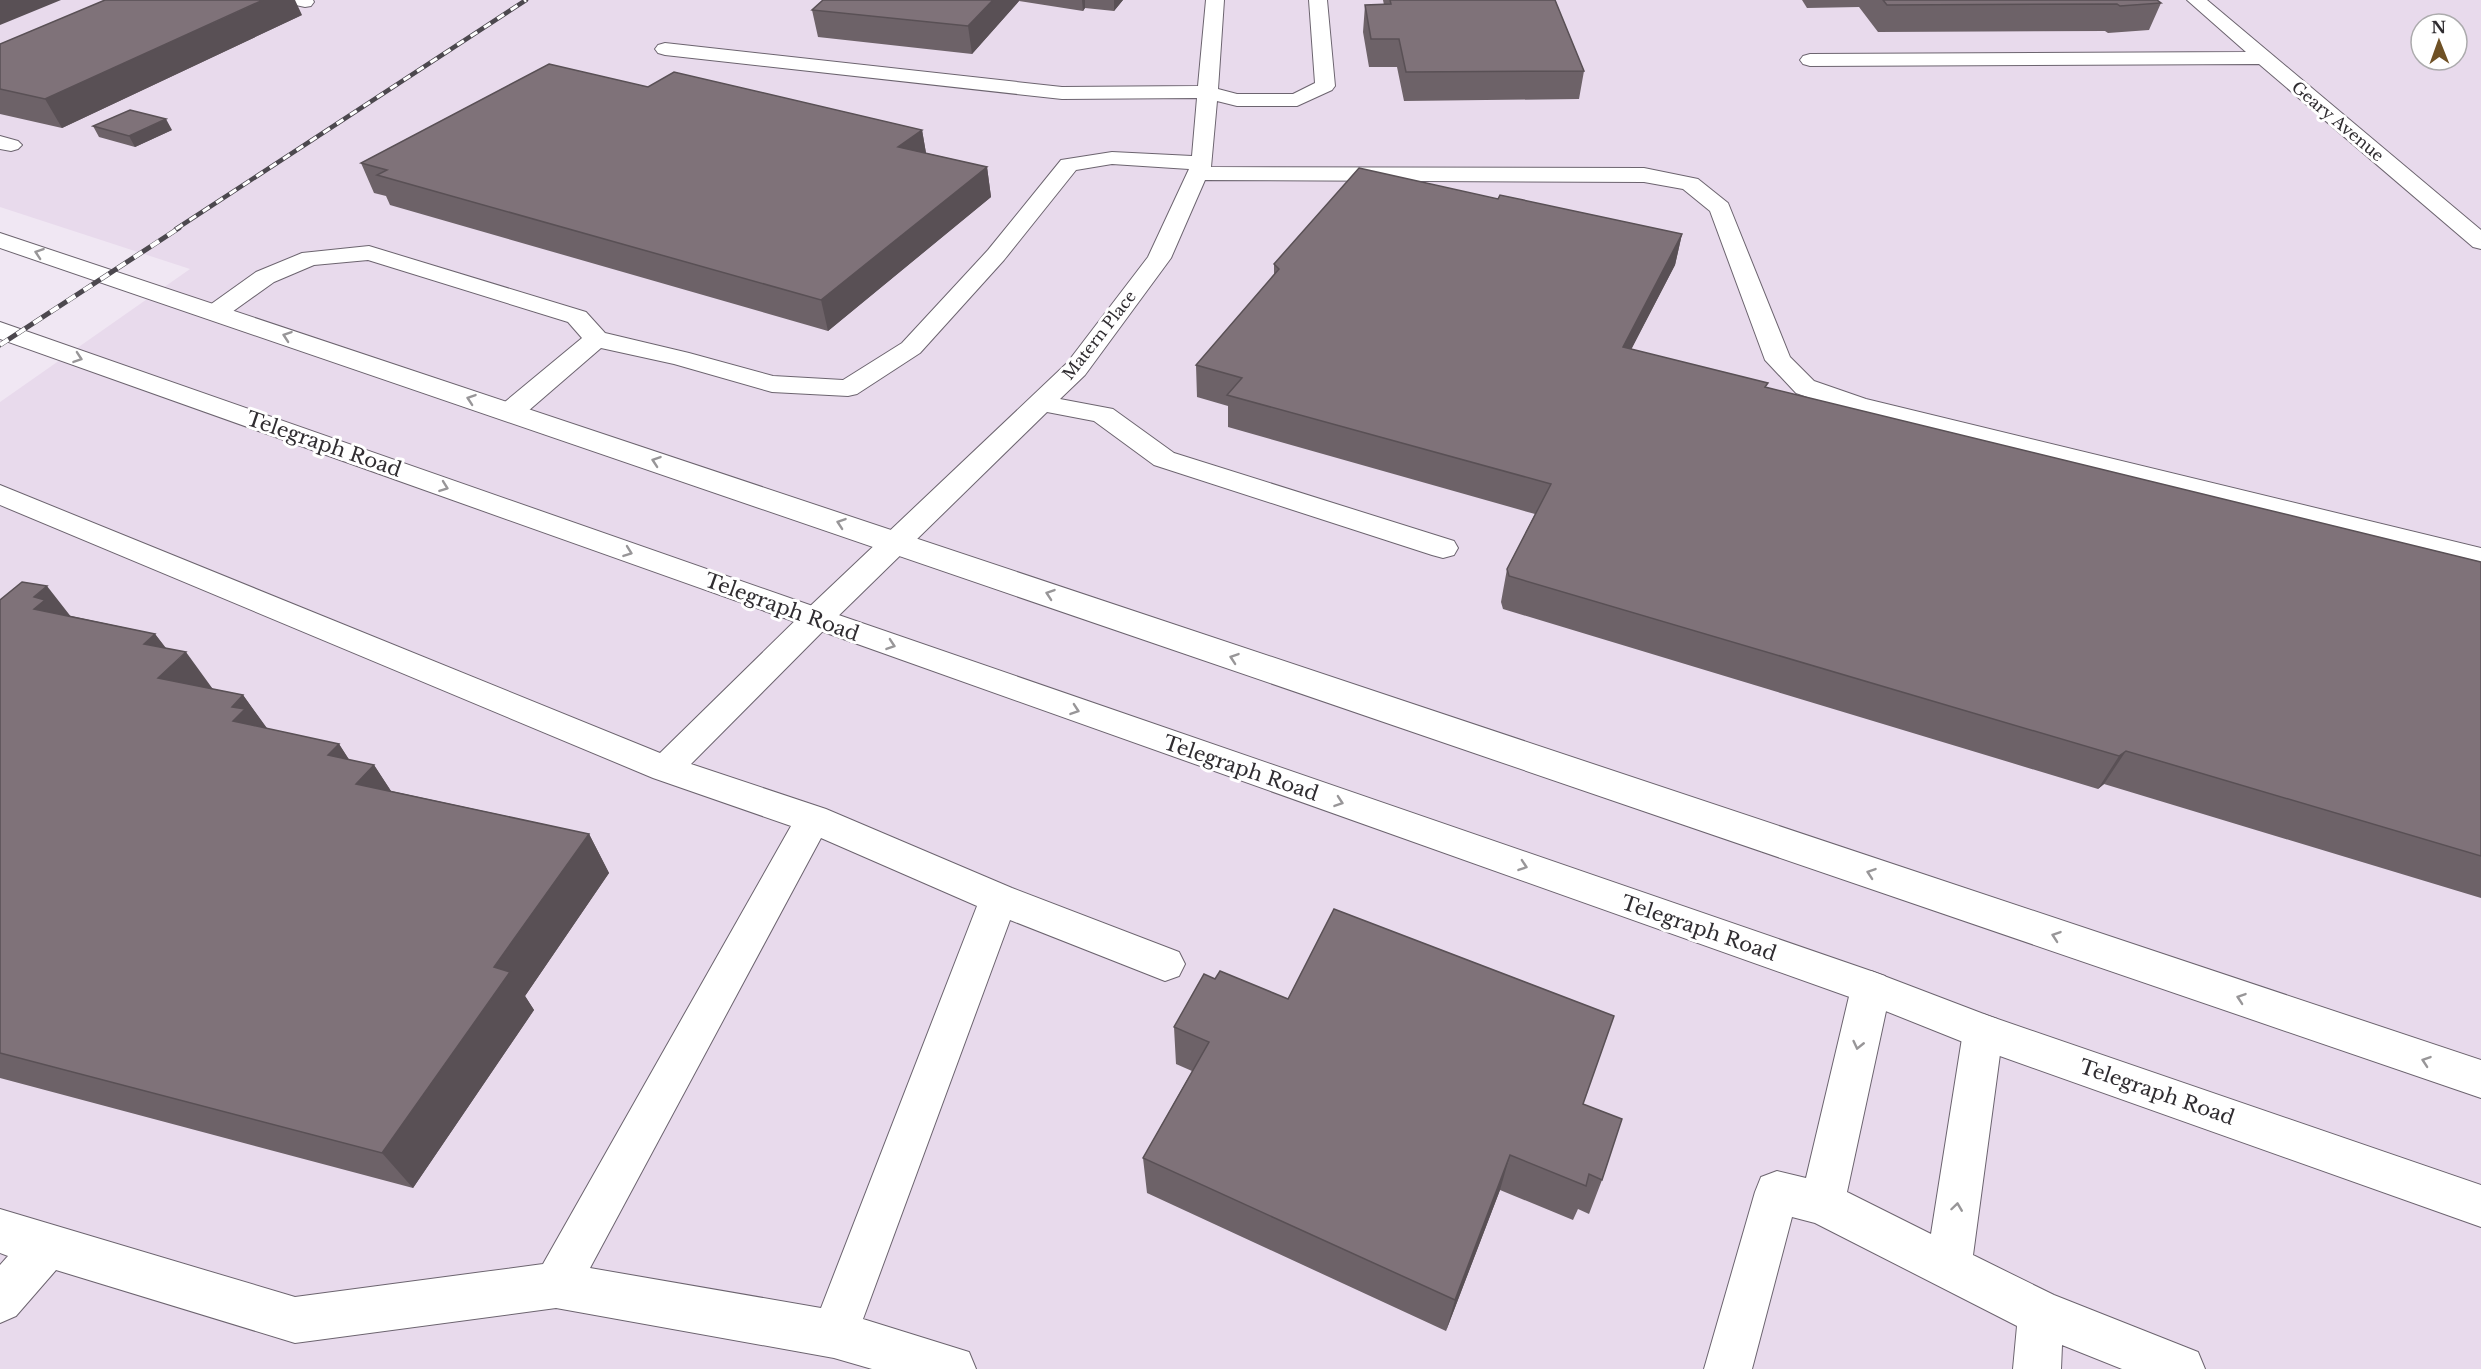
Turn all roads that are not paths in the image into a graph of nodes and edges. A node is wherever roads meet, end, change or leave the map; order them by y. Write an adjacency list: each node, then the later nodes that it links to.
1 (1215, 0): 7 (main road, Matern Place)
2 (1318, 0): 7 (main road)
3 (2196, 0): 5 (main road, Geary Avenue)
4 (665, 49): 7 (main road)
5 (2264, 58): 6 (main road); 10 (main road, Geary Avenue)
6 (1810, 60)
7 (1207, 92): 8 (main road, Matern Place)
8 (1200, 168): 13 (main road); 14 (main road, Matern Place); 19 (main road)
9 (0, 240): 11 (main road, one-way to 9)
10 (2481, 242)
11 (216, 312): 13 (main road); 15 (main road, one-way to 11)
12 (0, 330): 20 (main road, Telegraph Road, one-way to 20)
13 (596, 339): 15 (main road)
14 (1040, 404): 17 (main road, Matern Place); 18 (main road)
15 (510, 412): 17 (main road, one-way to 15)
16 (0, 494): 21 (main road)
17 (897, 542): 20 (main road, Matern Place); 27 (main road, one-way to 17)
18 (1443, 548)
19 (2481, 558)
20 (816, 619): 21 (main road, Matern Place); 25 (main road, Telegraph Road, one-way to 25)
21 (665, 769): 22 (main road)
22 (813, 819): 23 (main road); 33 (main road)
23 (999, 899): 24 (main road); 36 (main road)
24 (1165, 964)
25 (1871, 988): 26 (main road, Telegraph Road); 28 (main road, one-way to 28)
26 (1983, 1032): 29 (main road, Telegraph Road); 32 (main road, one-way to 26)
27 (2481, 1079)
28 (1822, 1203): 32 (main road); 38 (main road)
29 (2481, 1206)
30 (0, 1231): 31 (main road)
31 (48, 1245): 33 (main road); 34 (main road)
32 (1949, 1265): 35 (main road)
33 (556, 1285): 36 (main road)
34 (0, 1300)
35 (2041, 1313): 39 (main road); 40 (main road)
36 (834, 1334): 37 (main road)
37 (952, 1369)
38 (1728, 1369)
39 (2037, 1369)
40 (2181, 1369)

